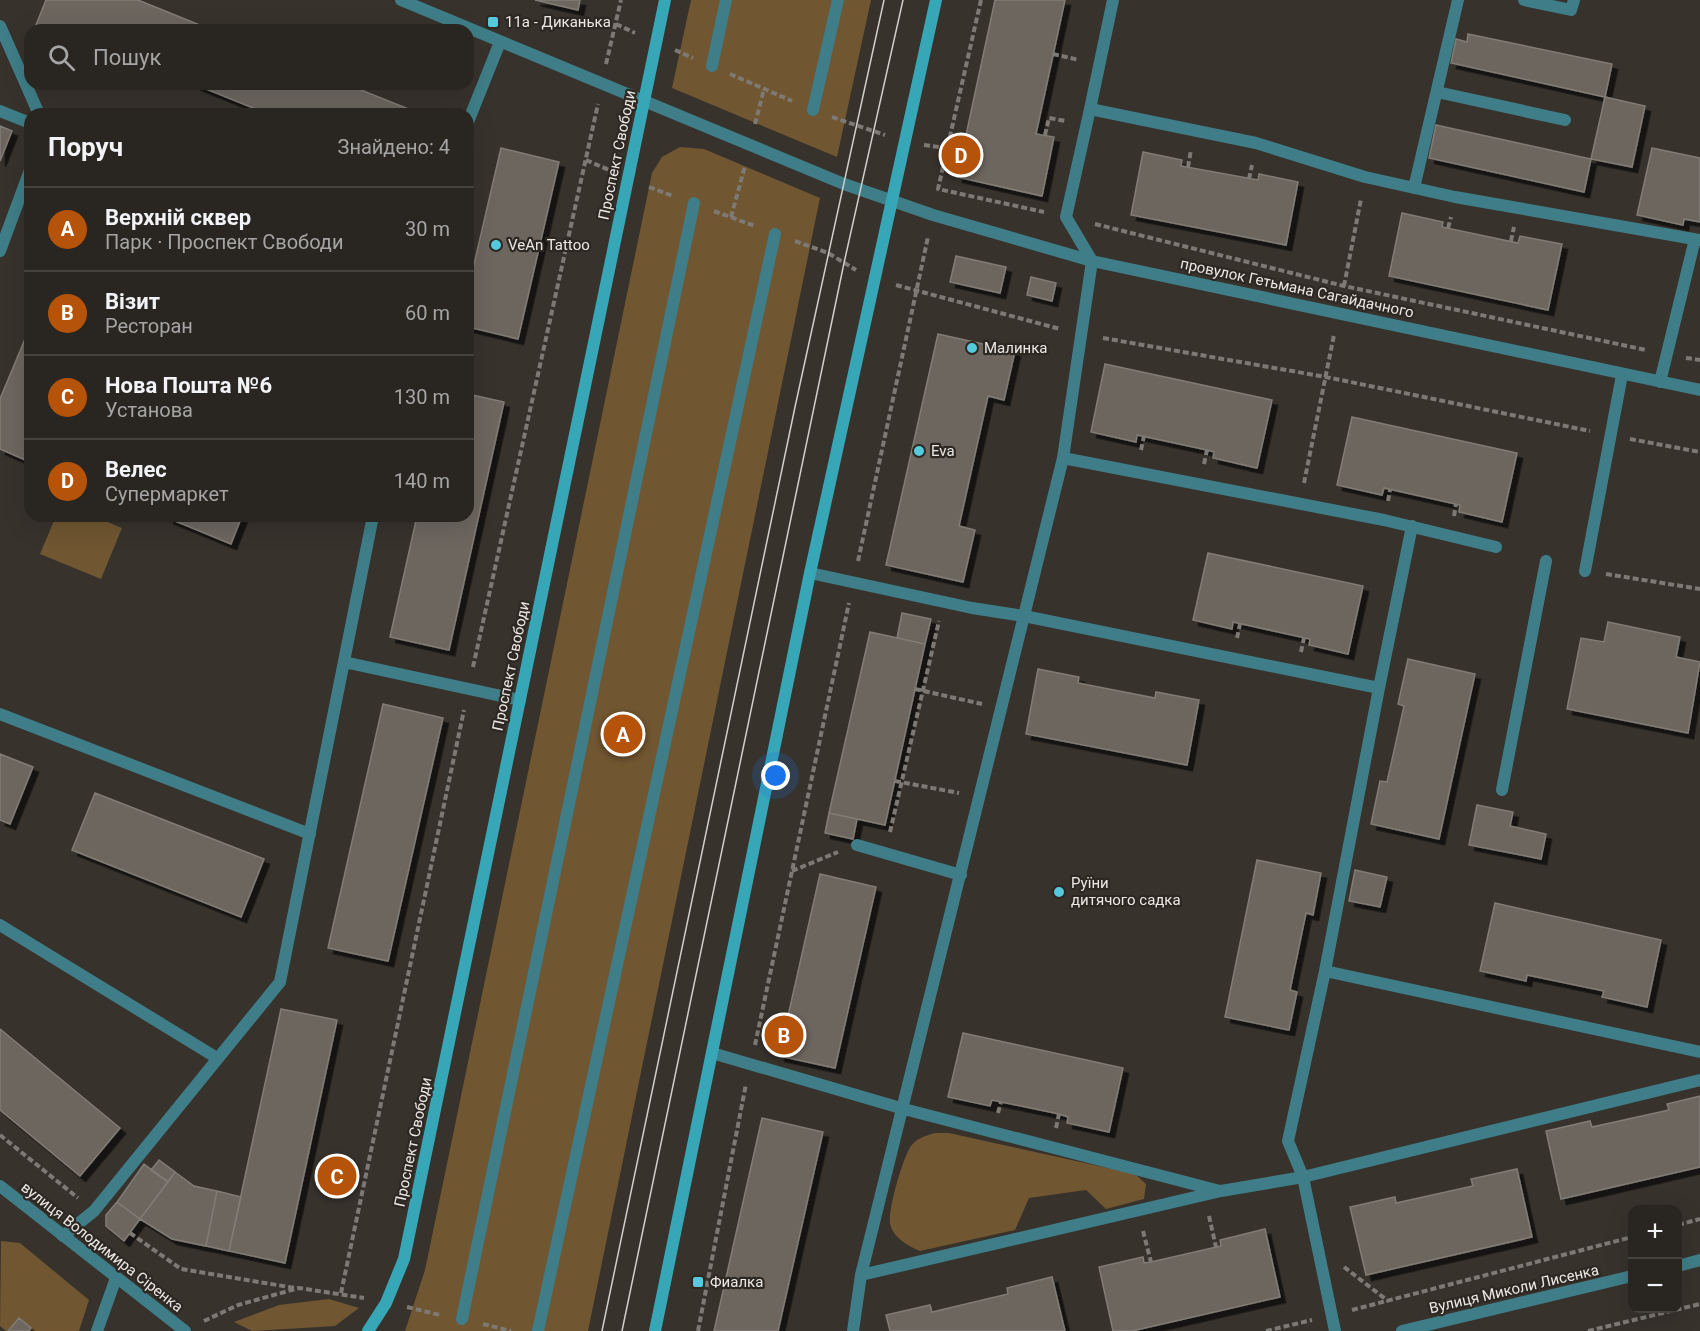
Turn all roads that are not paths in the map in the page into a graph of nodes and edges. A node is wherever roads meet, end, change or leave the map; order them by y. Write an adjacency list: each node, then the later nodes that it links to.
1 (401, 0): 10 (street, провулок Гетьмана Сагайдачного)
2 (665, 0): 18 (main road, Проспект Свободи)
3 (726, 0): 14 (street)
4 (838, 0): 22 (street)
5 (936, 0): 28 (main road)
6 (1113, 0): 21 (street)
7 (1458, 0): 17 (street)
8 (1524, 0): 9 (street)
9 (1574, 0)
10 (458, 24)
11 (0, 26): 15 (street)
12 (474, 31): 13 (street, провулок Гетьмана Сагайдачного)
13 (500, 42): 18 (street, провулок Гетьмана Сагайдачного); 20 (street)
14 (712, 66)
15 (24, 80)
16 (28, 90): 19 (street)
17 (1437, 92): 24 (street); 27 (street)
18 (643, 101): 28 (street, провулок Гетьмана Сагайдачного); 47 (main road, Проспект Свободи)
19 (36, 108)
20 (474, 108)
21 (1090, 109): 27 (street); 33 (street)
22 (813, 110)
23 (0, 111): 25 (street)
24 (1565, 120)
25 (24, 121)
26 (24, 186): 32 (street)
27 (1414, 188): 31 (street)
28 (892, 202): 33 (street, провулок Гетьмана Сагайдачного); 43 (main road)
29 (694, 203): 69 (street)
30 (775, 234): 73 (street)
31 (1697, 239): 35 (street)
32 (0, 251)
33 (1092, 261): 34 (street, провулок Гетьмана Сагайдачного); 37 (street)
34 (1622, 375): 35 (street, провулок Гетьмана Сагайдачного); 42 (street)
35 (1660, 382): 36 (street, провулок Гетьмана Сагайдачного)
36 (1700, 390)
37 (1063, 458): 39 (street); 44 (street)
38 (372, 522): 45 (street)
39 (1412, 526): 40 (street); 46 (street)
40 (1496, 547)
41 (1546, 561): 49 (street)
42 (1585, 571)
43 (810, 573): 44 (street); 56 (main road)
44 (1024, 616): 46 (street); 52 (street)
45 (344, 662): 47 (street); 50 (street)
46 (1379, 688): 54 (street)
47 (520, 700): 72 (main road, Проспект Свободи)
48 (0, 714): 50 (street)
49 (1502, 790)
50 (310, 834): 57 (street)
51 (857, 845): 52 (street)
52 (961, 875): 59 (street)
53 (0, 925): 57 (street)
54 (1325, 971): 55 (street); 60 (street)
55 (1700, 1052)
56 (712, 1053): 59 (street); 74 (main road)
57 (217, 1058): 63 (street)
58 (1700, 1080): 60 (street)
59 (904, 1109): 62 (street); 66 (street)
60 (1303, 1177): 62 (street); 76 (street)
61 (1, 1189): 63 (street, вулиця Володимира Сіренка)
62 (1221, 1191): 66 (street)
63 (63, 1236): 68 (street, вулиця Володимира Сіренка)
64 (1700, 1260): 65 (street)
65 (1682, 1265)
66 (861, 1275): 75 (street)
67 (1628, 1277): 77 (street, Вулиця Миколи Лисенка)
68 (117, 1278): 70 (street); 71 (street, вулиця Володимира Сіренка)
69 (462, 1319)
70 (97, 1331)
71 (185, 1331)
72 (368, 1331)
73 (538, 1331)
74 (655, 1331)
75 (853, 1331)
76 (1335, 1331)
77 (1402, 1331)

